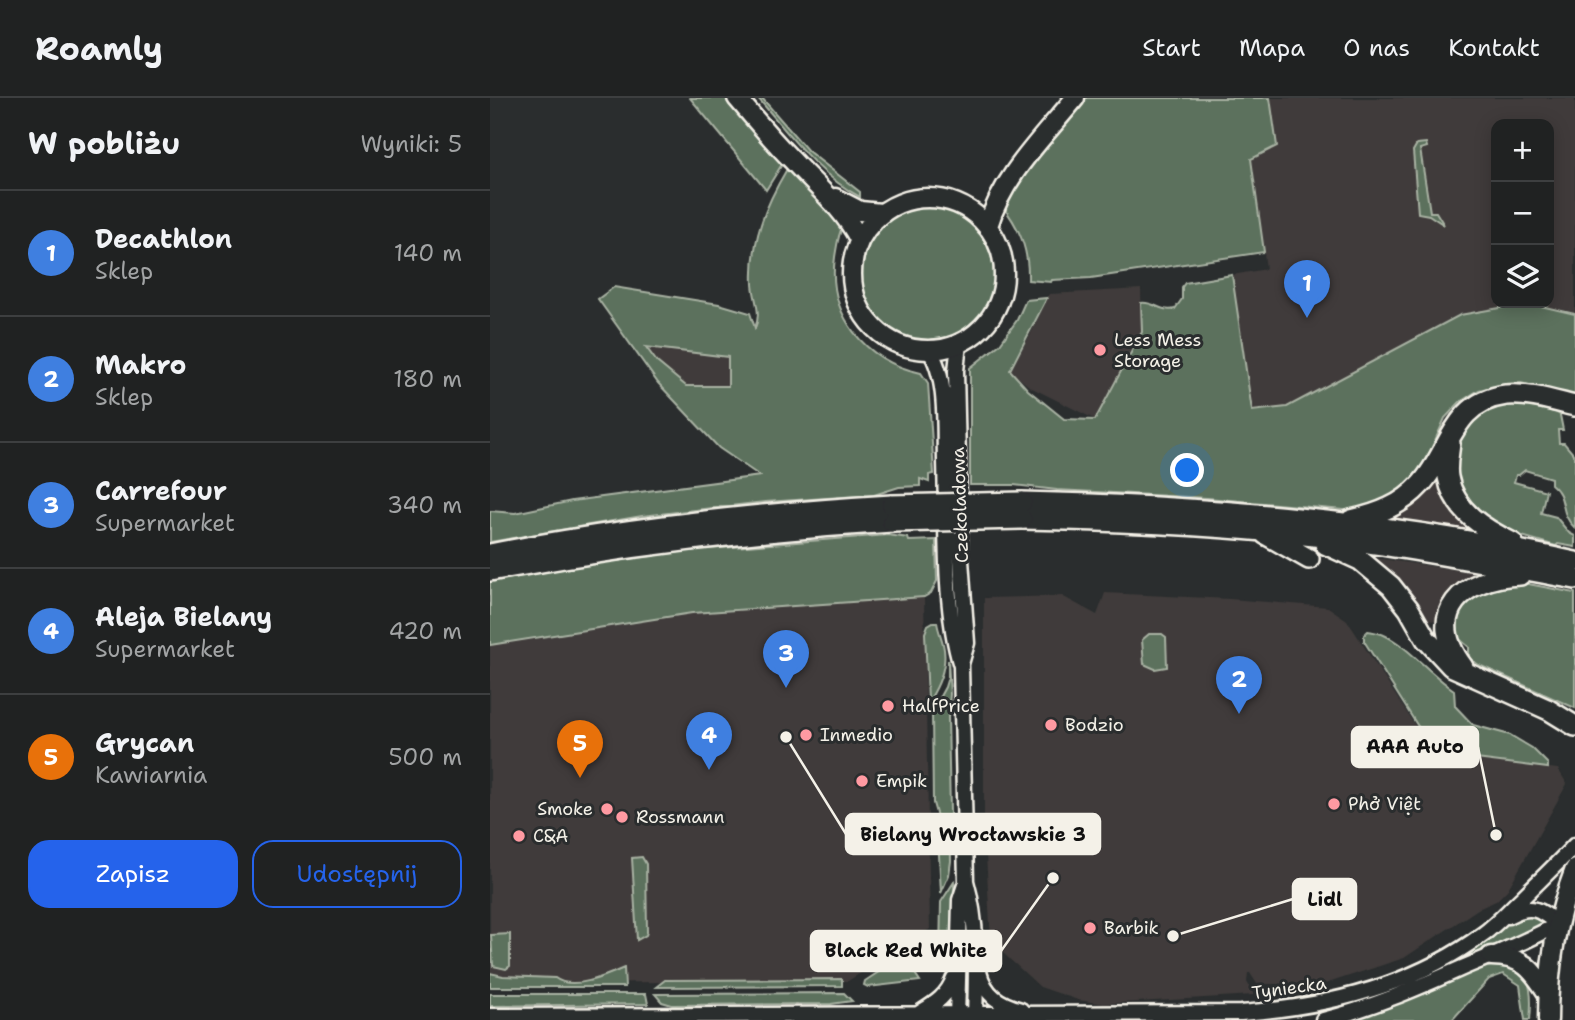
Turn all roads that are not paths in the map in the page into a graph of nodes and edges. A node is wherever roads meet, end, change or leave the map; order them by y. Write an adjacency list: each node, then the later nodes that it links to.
1 (737, 98): 4 (main road)
2 (1075, 98): 3 (main road)
3 (1008, 179): 5 (main road); 7 (main road)
4 (827, 195): 6 (main road); 8 (main road)
5 (963, 206): 6 (main road); 7 (main road)
6 (881, 212): 8 (main road)
7 (988, 226): 9 (main road)
8 (859, 239): 10 (main road)
9 (959, 344): 10 (main road); 23 (street, Czekoladowa)
10 (929, 350): 23 (street, Czekoladowa)
11 (1575, 406): 12 (highway)
12 (1450, 438): 15 (highway); 19 (highway)
13 (1022, 511): 14 (highway, bridge); 15 (highway); 16 (highway)
14 (892, 514): 18 (highway); 21 (highway)
15 (1336, 522): 19 (highway)
16 (1258, 531): 17 (highway); 20 (highway)
17 (1283, 533): 22 (highway); 24 (highway)
18 (490, 554)
19 (1550, 556): 22 (highway)
20 (1309, 559)
21 (490, 571)
22 (1571, 572): 24 (highway)
23 (961, 666): 30 (street, Czekoladowa)
24 (1477, 679): 25 (highway)
25 (1549, 710): 26 (highway); 27 (highway)
26 (1575, 716)
27 (1575, 726)
28 (1575, 845): 31 (street, Tyniecka)
29 (1575, 869): 32 (main road)
30 (966, 881): 34 (street, Czekoladowa); 35 (street, Czekoladowa)
31 (1501, 920): 32 (street); 38 (street, Tyniecka)
32 (1558, 924): 33 (street, Tyniecka); 36 (main road)
33 (1491, 956): 36 (main road); 42 (street, Tyniecka)
34 (957, 967): 37 (street); 40 (street, Czekoladowa)
35 (977, 967): 38 (street); 41 (street, Czekoladowa)
36 (1548, 994): 43 (main road)
37 (917, 1014): 39 (street); 40 (street)
38 (1032, 1014): 41 (street, Tyniecka)
39 (490, 1016)
40 (957, 1017): 41 (street, Tyniecka)
41 (975, 1017)
42 (1324, 1020)
43 (1548, 1020)

